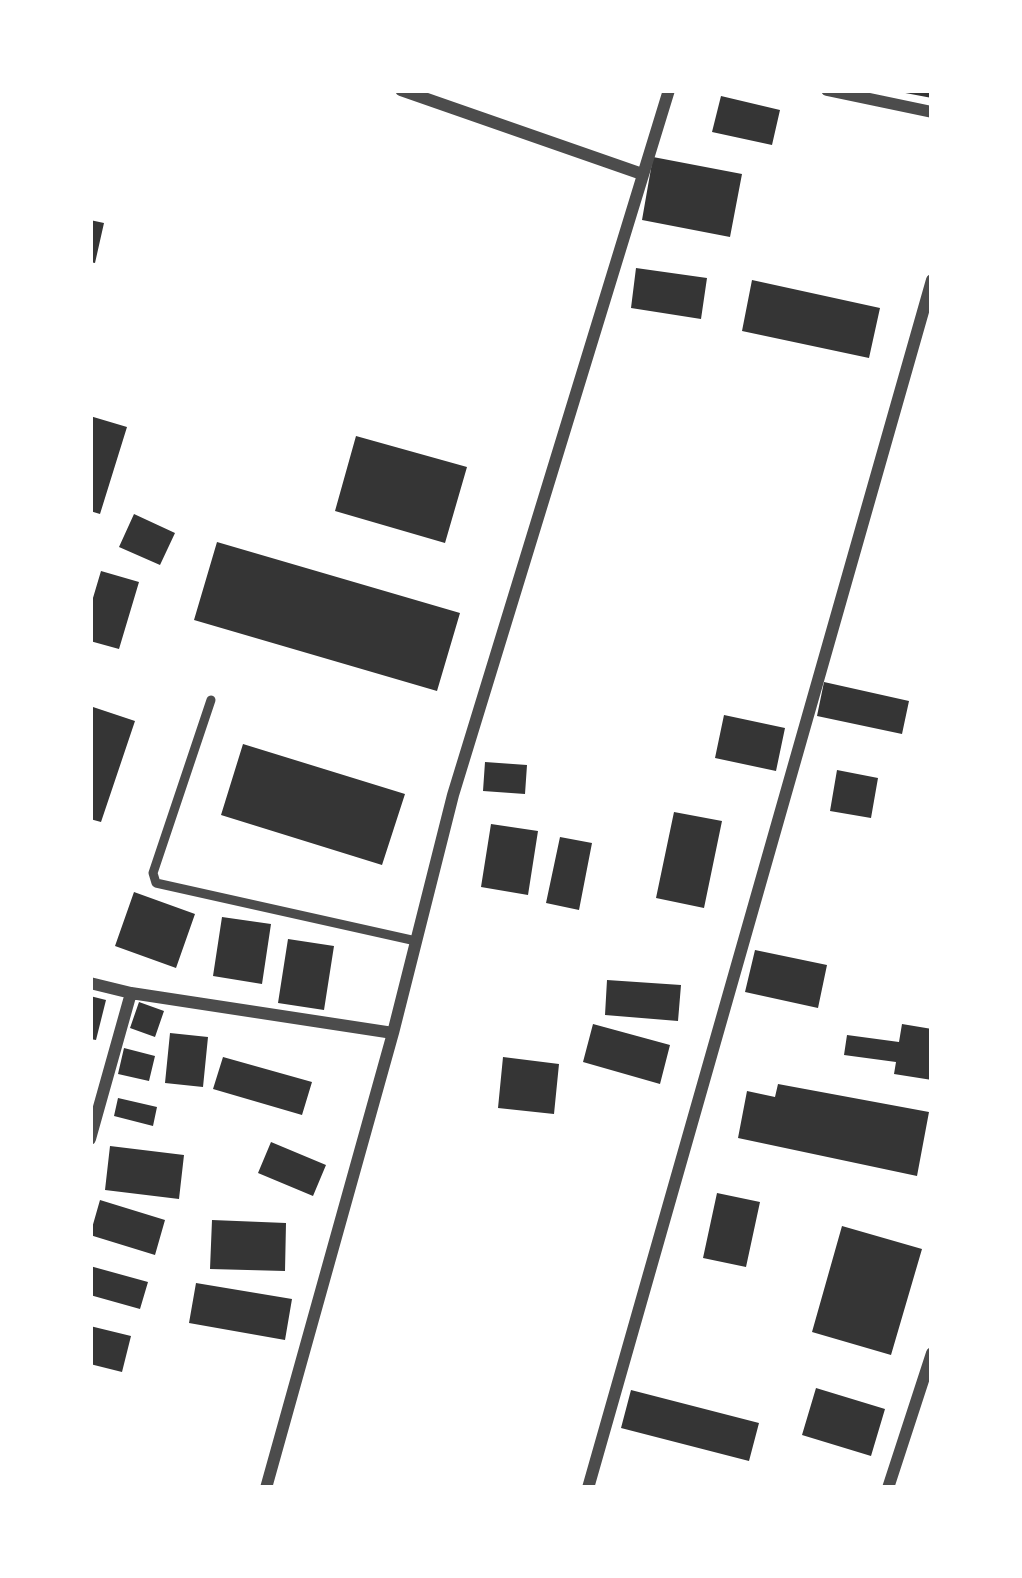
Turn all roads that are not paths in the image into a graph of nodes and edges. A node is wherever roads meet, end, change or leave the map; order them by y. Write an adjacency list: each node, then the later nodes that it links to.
1 (401, 90): 5 (street)
2 (670, 90): 5 (street)
3 (827, 90): 4 (street)
4 (932, 112)
5 (642, 174): 8 (street)
6 (932, 280): 15 (street)
7 (211, 700): 8 (lane)
8 (416, 941): 11 (street)
9 (90, 983): 10 (street)
10 (131, 993): 11 (street); 12 (street)
11 (393, 1033): 14 (street)
12 (90, 1138)
13 (932, 1353): 16 (street)
14 (266, 1488)
15 (588, 1488)
16 (888, 1488)

